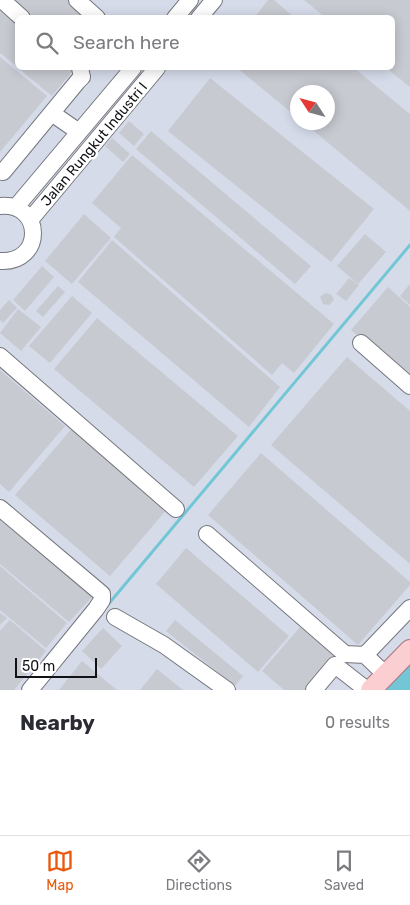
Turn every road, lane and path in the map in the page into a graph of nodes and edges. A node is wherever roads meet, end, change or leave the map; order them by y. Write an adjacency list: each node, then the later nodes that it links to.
1 (2, 0): 5 (street)
2 (77, 0): 6 (street)
3 (190, 0): 7 (street)
4 (214, 0): 8 (street)
5 (19, 15)
6 (94, 15)
7 (178, 15)
8 (202, 15)
9 (80, 70): 12 (street)
10 (132, 70): 13 (street, Jalan Rungkut Industri I)
11 (156, 70): 16 (street, Jalan Rungkut Industri I)
12 (53, 114): 13 (street); 14 (street)
13 (79, 132): 15 (street, Jalan Rungkut Industri I)
14 (3, 172)
15 (8, 206): 16 (street)
16 (30, 220): 17 (street)
17 (0, 261)
18 (361, 343): 20 (street)
19 (0, 356): 22 (street)
20 (410, 386)
21 (0, 508): 29 (street)
22 (176, 509)
23 (207, 534): 27 (street)
24 (410, 608): 27 (street)
25 (115, 617): 30 (street)
26 (410, 650): 28 (main road)
27 (365, 656): 28 (street)
28 (386, 675): 33 (main road)
29 (30, 690)
30 (226, 690)
31 (314, 690): 32 (street)
32 (367, 690)
33 (371, 690)

